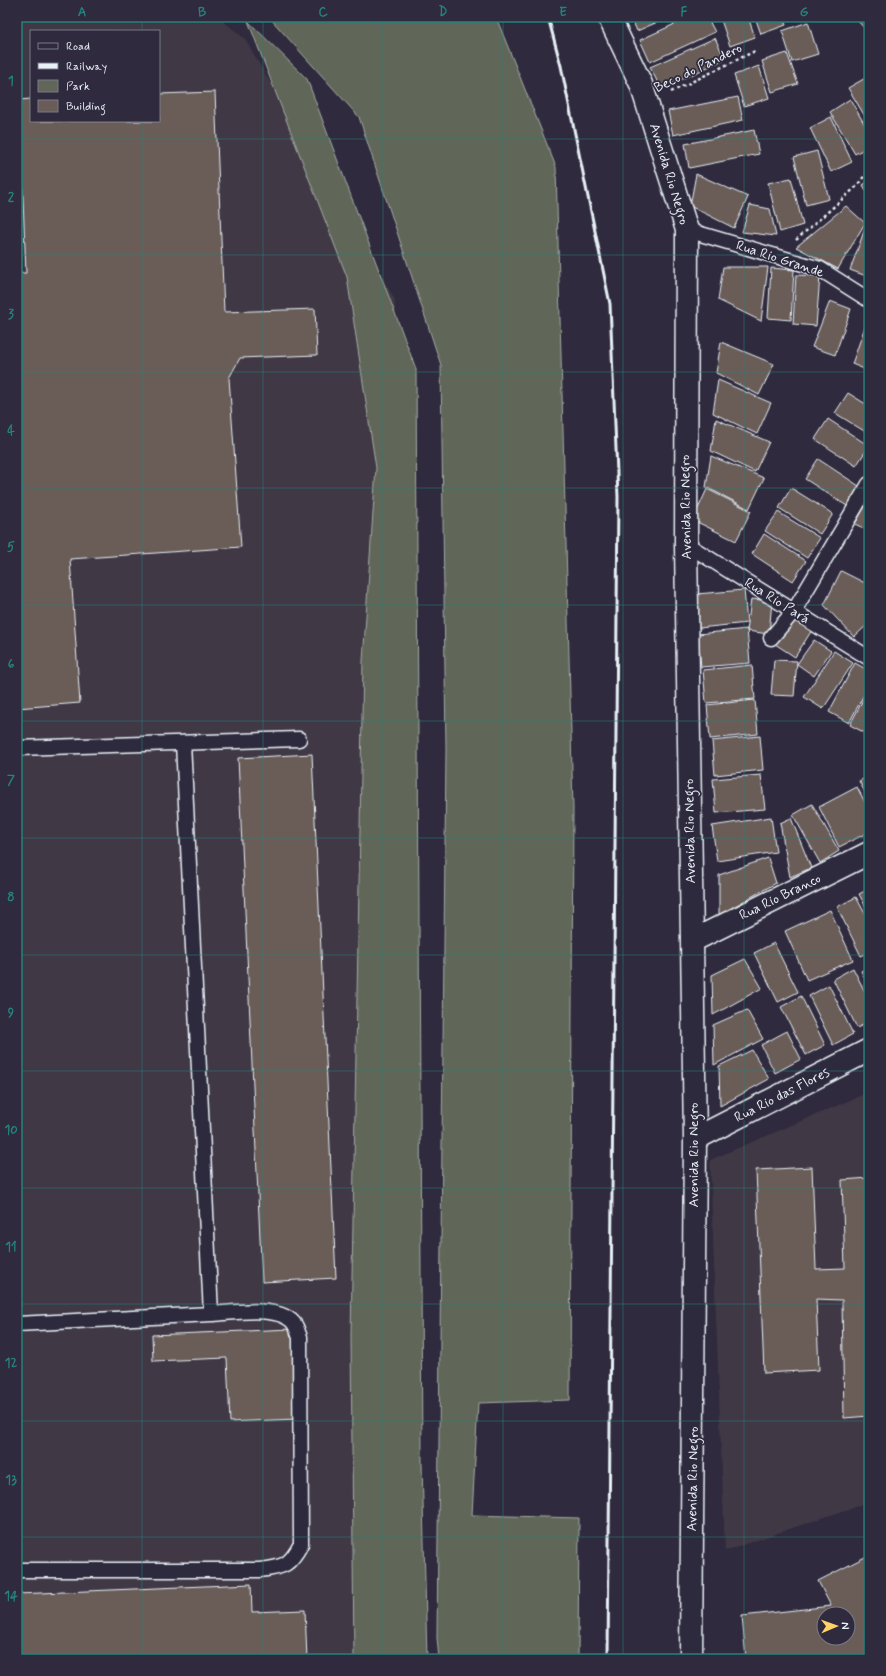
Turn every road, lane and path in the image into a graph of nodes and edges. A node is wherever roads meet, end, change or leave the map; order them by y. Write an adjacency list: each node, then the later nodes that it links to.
1 (609, 17): 3 (street, Avenida Rio Negro)
2 (757, 50): 3 (path, Beco do Pandero)
3 (647, 104): 5 (street, Avenida Rio Negro)
4 (869, 170): 6 (path)
5 (687, 230): 6 (lane, Rua Rio Grande); 9 (street, Avenida Rio Negro)
6 (777, 257): 7 (lane, Rua Rio Grande)
7 (869, 300)
8 (869, 484): 10 (lane)
9 (686, 544): 10 (lane, Rua Rio Pará); 17 (street, Avenida Rio Negro)
10 (794, 611): 11 (lane); 12 (lane, Rua Rio Pará)
11 (771, 638)
12 (869, 658)
13 (299, 739): 14 (lane)
14 (183, 743): 15 (lane); 20 (lane)
15 (17, 748)
16 (869, 853): 17 (street, Rua Rio Branco)
17 (692, 941): 19 (street, Avenida Rio Negro)
18 (869, 1050): 19 (street, Rua Rio das Flores)
19 (695, 1139): 23 (street, Avenida Rio Negro)
20 (211, 1314): 21 (lane); 22 (lane)
21 (17, 1324)
22 (17, 1570)
23 (691, 1659)

